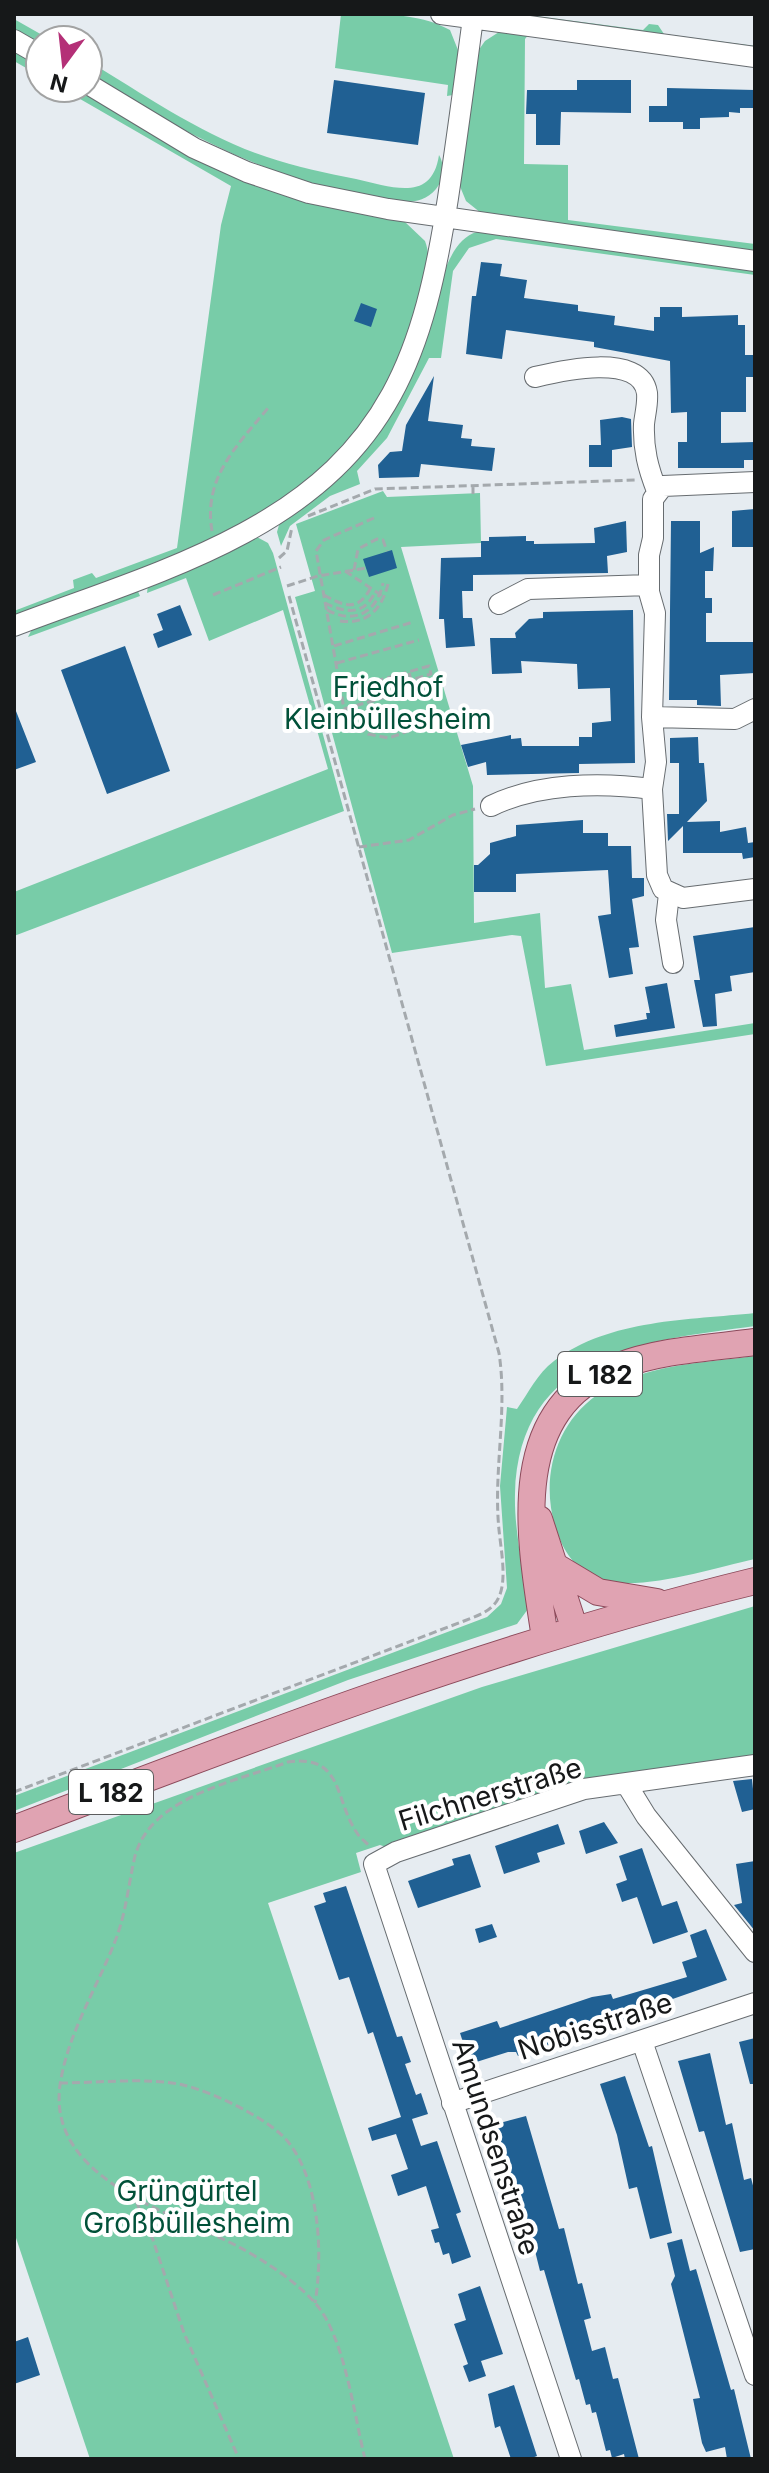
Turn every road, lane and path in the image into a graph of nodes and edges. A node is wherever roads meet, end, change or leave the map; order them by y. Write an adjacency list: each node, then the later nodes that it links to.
1 (441, 14): 2 (street)
2 (473, 18): 3 (street); 5 (street)
3 (755, 57)
4 (104, 94): 5 (street)
5 (445, 217): 6 (street); 14 (street)
6 (755, 261)
7 (535, 377): 12 (street)
8 (268, 408): 14 (path)
9 (755, 482): 12 (street)
10 (473, 486): 11 (path); 12 (path); 16 (path)
11 (473, 495)
12 (655, 495): 23 (street)
13 (374, 518): 21 (path)
14 (217, 545): 34 (street)
15 (387, 551): 19 (path)
16 (279, 558)
17 (281, 567): 27 (path)
18 (366, 568): 19 (path)
19 (354, 570): 20 (path)
20 (345, 571): 21 (path); 25 (path)
21 (318, 576): 24 (path); 26 (path)
22 (385, 583): 28 (path)
23 (649, 585): 31 (street); 44 (street)
24 (287, 586)
25 (370, 589): 26 (path); 28 (path)
26 (322, 594): 30 (path)
27 (213, 595)
28 (379, 595): 30 (path); 32 (path)
29 (289, 596): 47 (path)
30 (325, 603): 32 (path)
31 (499, 604)
32 (326, 609): 36 (path)
33 (413, 622): 36 (path)
34 (14, 626)
35 (419, 640): 37 (path)
36 (334, 646): 37 (path)
37 (337, 663): 40 (path)
38 (409, 672): 38 (path); 40 (path)
39 (432, 684): 41 (path)
40 (341, 691): 41 (path)
41 (344, 709): 43 (path)
42 (755, 709): 44 (street)
43 (439, 713)
44 (652, 717): 45 (street)
45 (652, 789): 46 (street); 49 (street)
46 (491, 806): 47 (path)
47 (359, 847): 60 (path)
48 (755, 889): 49 (street)
49 (669, 894): 50 (street)
50 (673, 963)
51 (755, 1342): 52 (main road, L 182)
52 (533, 1508): 53 (main road, L 182); 57 (main road, L 182)
53 (558, 1568): 55 (main road, L 182); 56 (main road, L 182)
54 (755, 1581): 55 (main road, L 182)
55 (669, 1603): 56 (main road, L 182)
56 (575, 1630): 57 (main road, L 182)
57 (545, 1638): 61 (main road, L 182)
58 (755, 1765): 59 (street, Filchnerstraße)
59 (627, 1785): 62 (street, Filchnerstraße); 63 (street)
60 (14, 1792)
61 (14, 1829)
62 (379, 1861): 66 (path); 67 (street, Amundsenstraße)
63 (755, 1952)
64 (755, 2003): 65 (street, Nobisstraße)
65 (642, 2041): 67 (street, Nobisstraße); 70 (street)
66 (60, 2083): 68 (path); 69 (path)
67 (452, 2103): 73 (street, Amundsenstraße)
68 (136, 2201): 69 (path); 71 (path)
69 (315, 2303): 72 (path)
70 (755, 2375)
71 (239, 2459)
72 (365, 2459)
73 (571, 2459)

